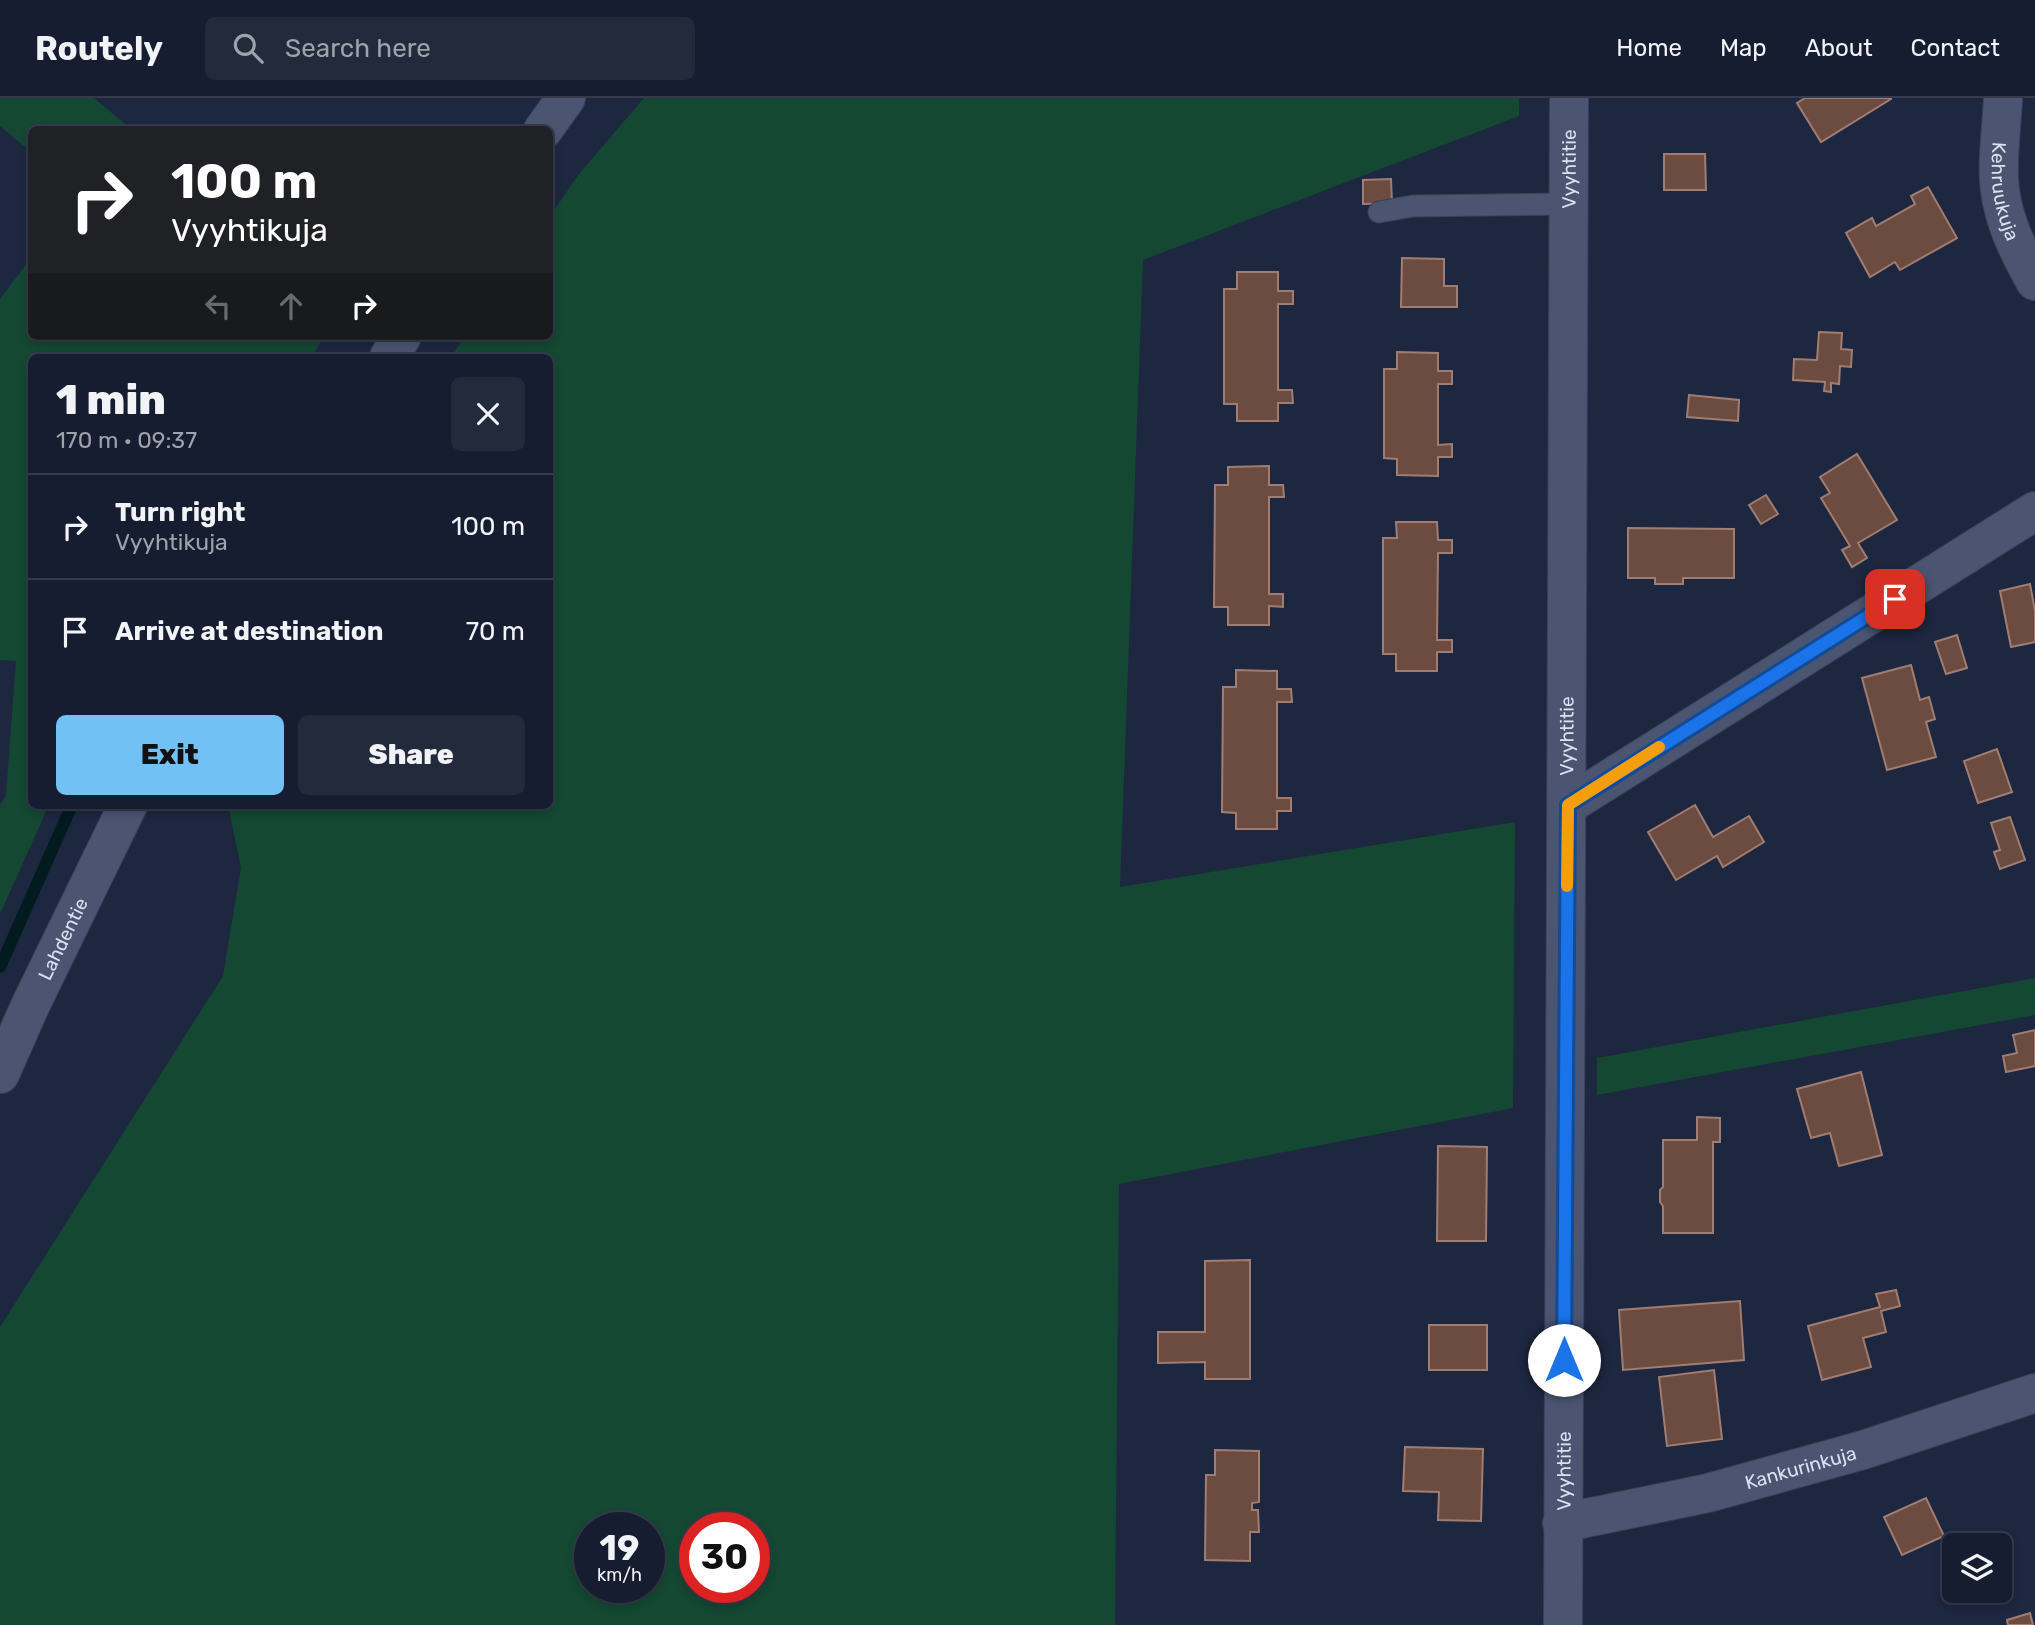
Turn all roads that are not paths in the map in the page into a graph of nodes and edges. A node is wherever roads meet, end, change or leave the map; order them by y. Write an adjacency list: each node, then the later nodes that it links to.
1 (566, 98): 4 (street)
2 (1569, 98): 5 (street, Vyyhtitie)
3 (2003, 98): 7 (street, Kehruukuja)
4 (546, 126)
5 (1569, 204): 6 (lane); 9 (street, Vyyhtitie)
6 (1379, 212)
7 (2035, 281)
8 (2035, 511): 9 (street)
9 (1568, 805): 13 (street, Vyyhtitie)
10 (126, 809): 11 (street, Lahdentie)
11 (0, 1074)
12 (2035, 1393): 13 (street, Kankurinkuja)
13 (1562, 1523): 14 (street, Vyyhtitie)
14 (1563, 1625)

